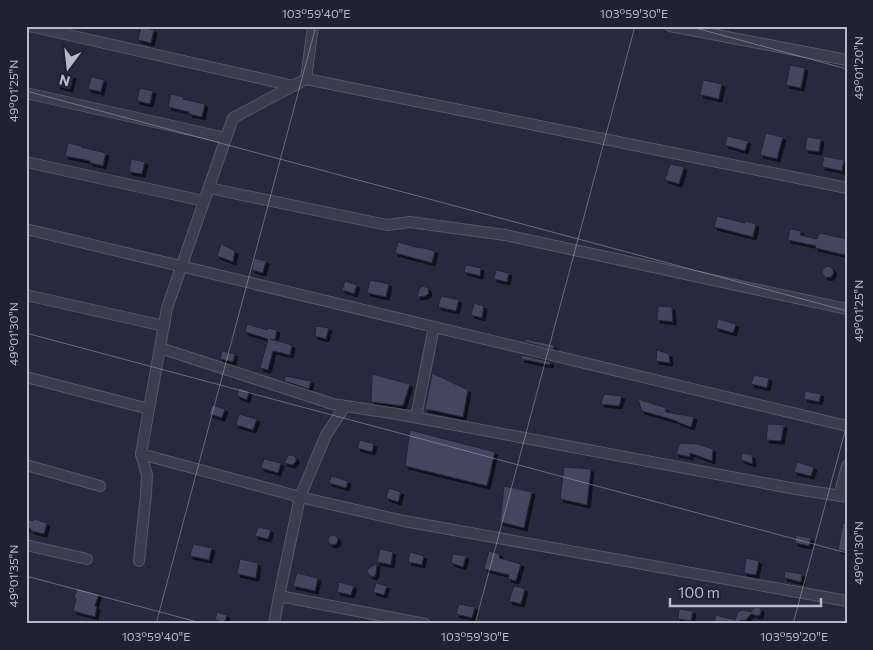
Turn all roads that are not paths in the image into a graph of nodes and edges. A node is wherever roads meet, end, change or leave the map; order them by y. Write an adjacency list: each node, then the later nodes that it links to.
1 (29, 26): 6 (street)
2 (313, 26): 5 (street)
3 (670, 26): 4 (street)
4 (847, 60)
5 (306, 79): 6 (street); 11 (street)
6 (294, 86): 8 (street)
7 (26, 94): 8 (street)
8 (226, 138): 10 (street)
9 (26, 162): 12 (street)
10 (209, 188): 12 (street); 16 (street)
11 (847, 188)
12 (204, 202): 14 (street)
13 (26, 229): 14 (street)
14 (182, 266): 17 (street); 18 (street)
15 (26, 295): 17 (street)
16 (847, 309)
17 (164, 326): 19 (street)
18 (434, 327): 23 (street); 24 (street)
19 (160, 348): 21 (street); 22 (street)
20 (26, 377): 22 (street)
21 (344, 406): 23 (street); 30 (street)
22 (149, 409): 25 (street)
23 (416, 417): 29 (street)
24 (847, 426)
25 (141, 454): 30 (street); 33 (street)
26 (26, 465): 28 (street)
27 (847, 466): 29 (street)
28 (100, 486)
29 (843, 496)
30 (300, 497): 34 (street); 35 (street)
31 (26, 545): 32 (street)
32 (87, 559)
33 (139, 560)
34 (279, 596): 36 (street); 37 (street)
35 (847, 601)
36 (274, 624)
37 (425, 624)

